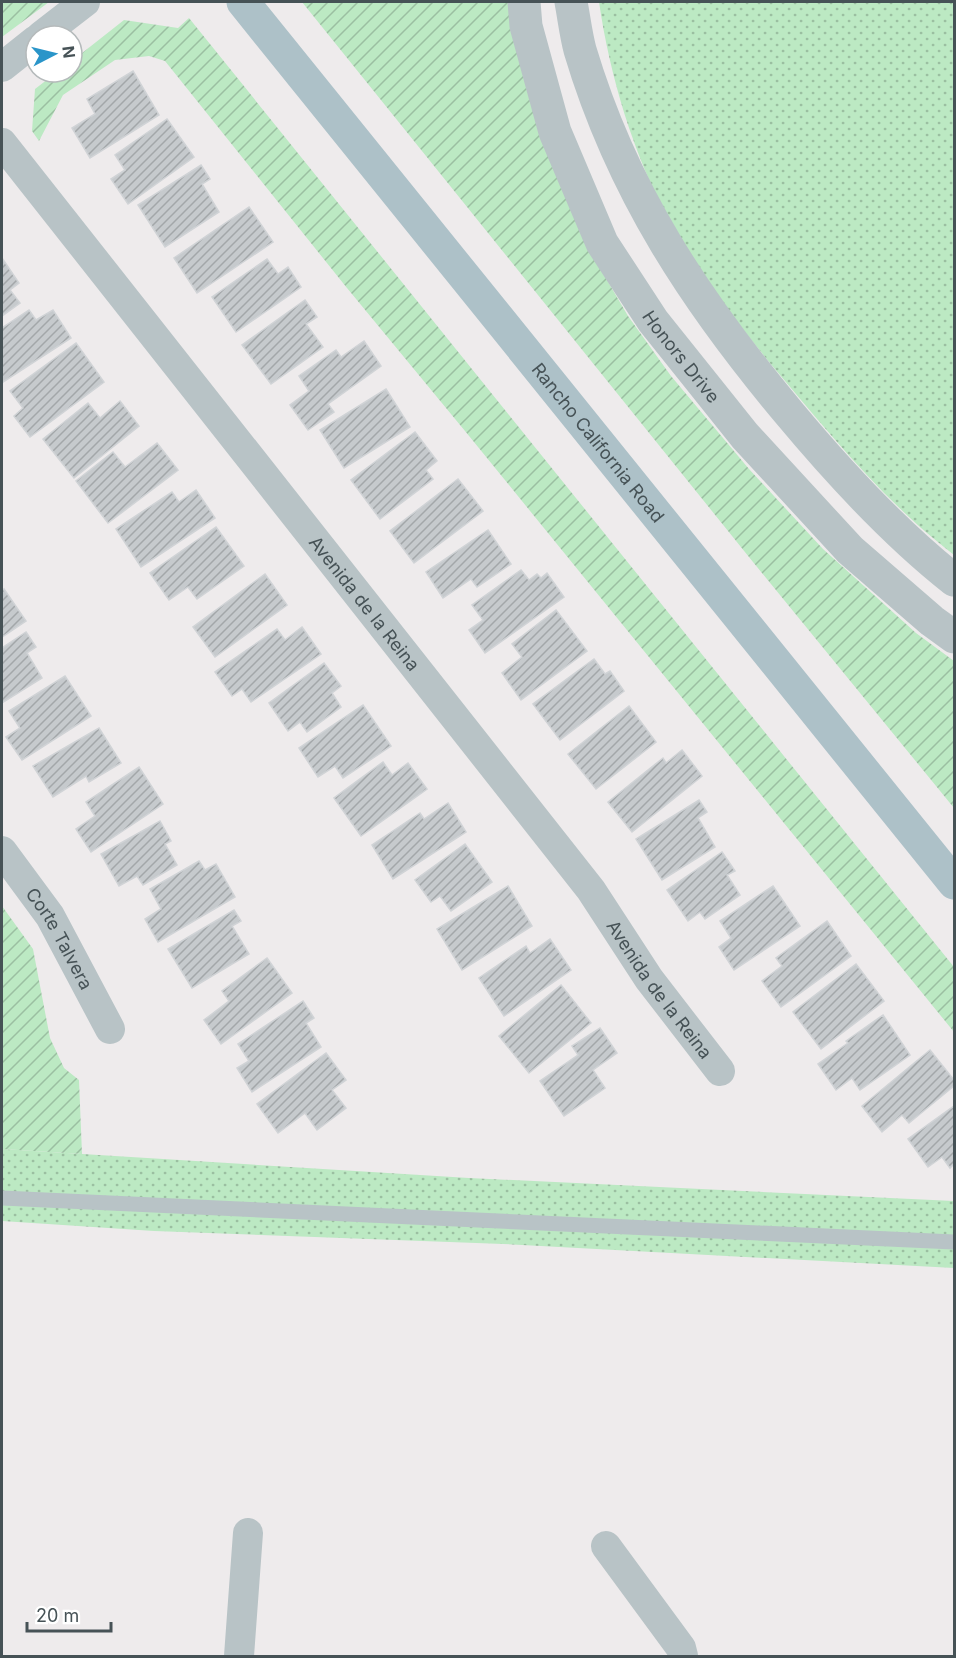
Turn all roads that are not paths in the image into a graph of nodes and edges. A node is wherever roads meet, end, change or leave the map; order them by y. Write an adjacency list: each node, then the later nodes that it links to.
1 (85, 2): 5 (street)
2 (243, 2): 12 (main road, Rancho California Road)
3 (524, 2): 10 (street, Honors Drive)
4 (571, 2): 9 (street)
5 (57, 24)
6 (24, 50): 7 (street)
7 (2, 67)
8 (2, 143): 14 (street, Avenida de la Reina)
9 (954, 580)
10 (954, 637)
11 (2, 851): 13 (street, Corte Talvera)
12 (954, 883)
13 (110, 1029)
14 (720, 1071)
15 (2, 1198): 16 (lane)
16 (954, 1242)
17 (248, 1533): 19 (street)
18 (606, 1546): 20 (street)
19 (238, 1656)
20 (682, 1656)

